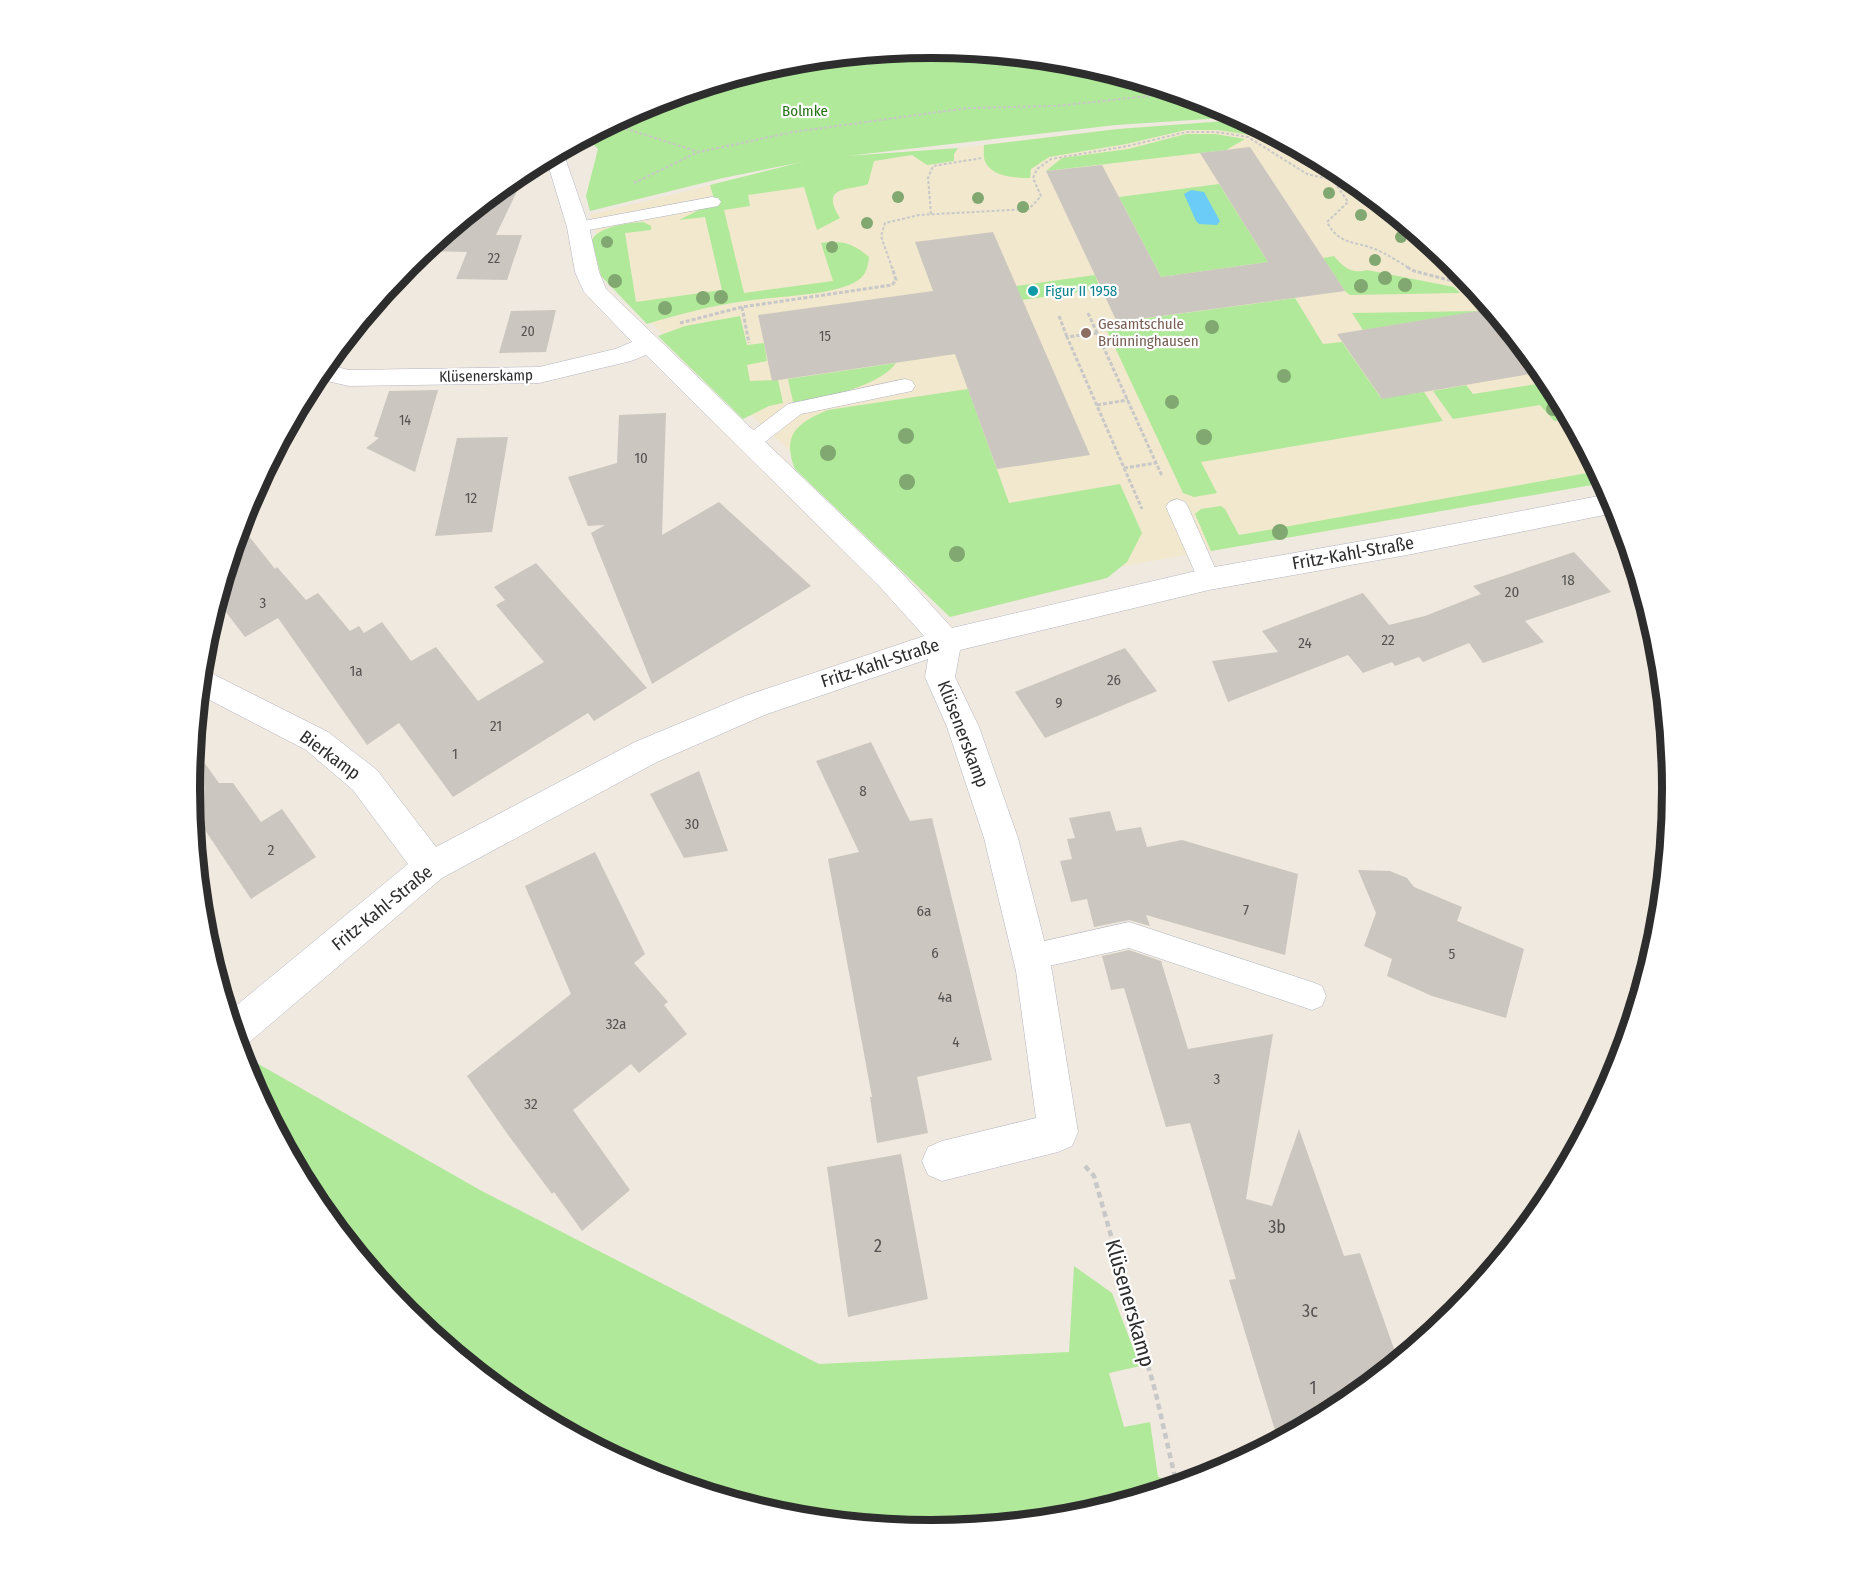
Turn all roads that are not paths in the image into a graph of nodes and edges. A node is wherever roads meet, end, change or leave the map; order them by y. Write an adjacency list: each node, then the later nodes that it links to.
1 (557, 161): 3 (street)
2 (712, 202): 3 (lane)
3 (578, 227): 4 (street)
4 (644, 339): 5 (street, Klüsenerskamp); 7 (street)
5 (330, 374)
6 (906, 386): 7 (lane)
7 (750, 443): 11 (street)
8 (1604, 505): 10 (street, Fritz-Kahl-Straße)
9 (1177, 507): 10 (lane)
10 (1209, 579): 11 (street, Fritz-Kahl-Straße)
11 (946, 641): 13 (street, Fritz-Kahl-Straße); 14 (street, Klüsenerskamp)
12 (208, 684): 13 (street, Bierkamp)
13 (430, 867): 16 (street, Fritz-Kahl-Straße)
14 (1031, 957): 15 (lane); 17 (street, Klüsenerskamp)
15 (1312, 996)
16 (239, 1027)
17 (942, 1161)

